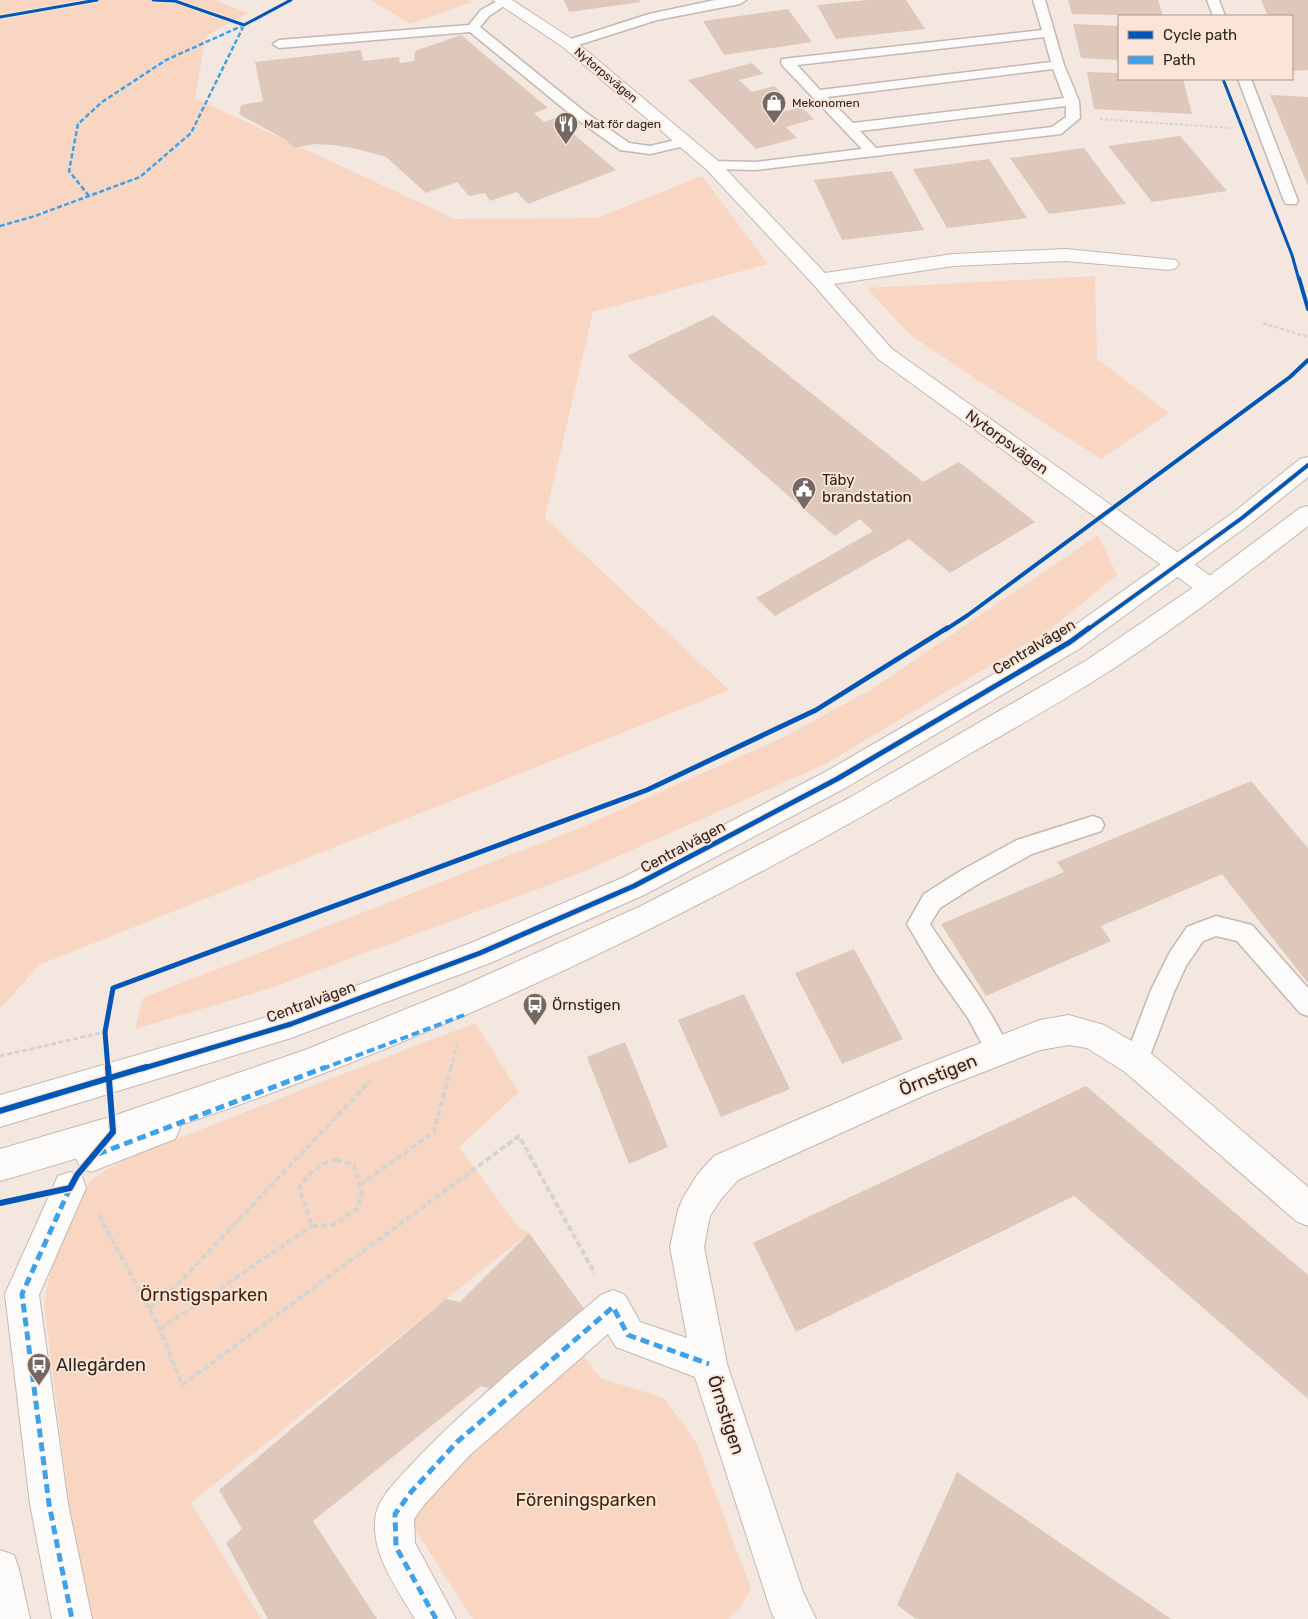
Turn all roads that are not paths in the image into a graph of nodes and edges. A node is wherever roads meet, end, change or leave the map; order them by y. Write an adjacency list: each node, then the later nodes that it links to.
1 (740, 0): 9 (lane, Nytorpsvägen)
2 (1039, 0): 7 (lane)
3 (1213, 0): 5 (lane)
4 (502, 1): 6 (lane); 9 (street, Nytorpsvägen)
5 (1219, 15)
6 (473, 28): 8 (lane); 15 (lane)
7 (1049, 33): 10 (lane); 12 (lane)
8 (279, 44)
9 (569, 44): 15 (street, Nytorpsvägen)
10 (1058, 65): 12 (lane); 13 (lane)
11 (1244, 80): 18 (lane)
12 (817, 94): 14 (lane)
13 (1072, 101): 14 (lane); 16 (lane)
14 (849, 128): 16 (lane)
15 (684, 142): 17 (street, Nytorpsvägen)
16 (873, 153): 17 (lane)
17 (712, 166): 20 (street, Nytorpsvägen)
18 (1291, 201)
19 (1168, 264): 20 (street)
20 (820, 280): 23 (street, Nytorpsvägen)
21 (1308, 465): 23 (street, Centralvägen)
22 (1308, 514): 24 (street)
23 (1178, 565): 24 (street, Nytorpsvägen); 30 (street, Centralvägen)
24 (1210, 588): 31 (street)
25 (1093, 825): 28 (lane)
26 (1308, 1005): 29 (lane)
27 (464, 1014): 36 (street)
28 (998, 1051): 29 (street, Örnstigen); 33 (street, Örnstigen)
29 (1136, 1061): 32 (street, Örnstigen)
30 (0, 1111)
31 (0, 1165)
32 (1308, 1209)
33 (709, 1364): 37 (street); 38 (street, Örnstigen)
34 (0, 1568): 35 (street)
35 (10, 1619)
36 (72, 1619)
37 (436, 1619)
38 (796, 1619)

